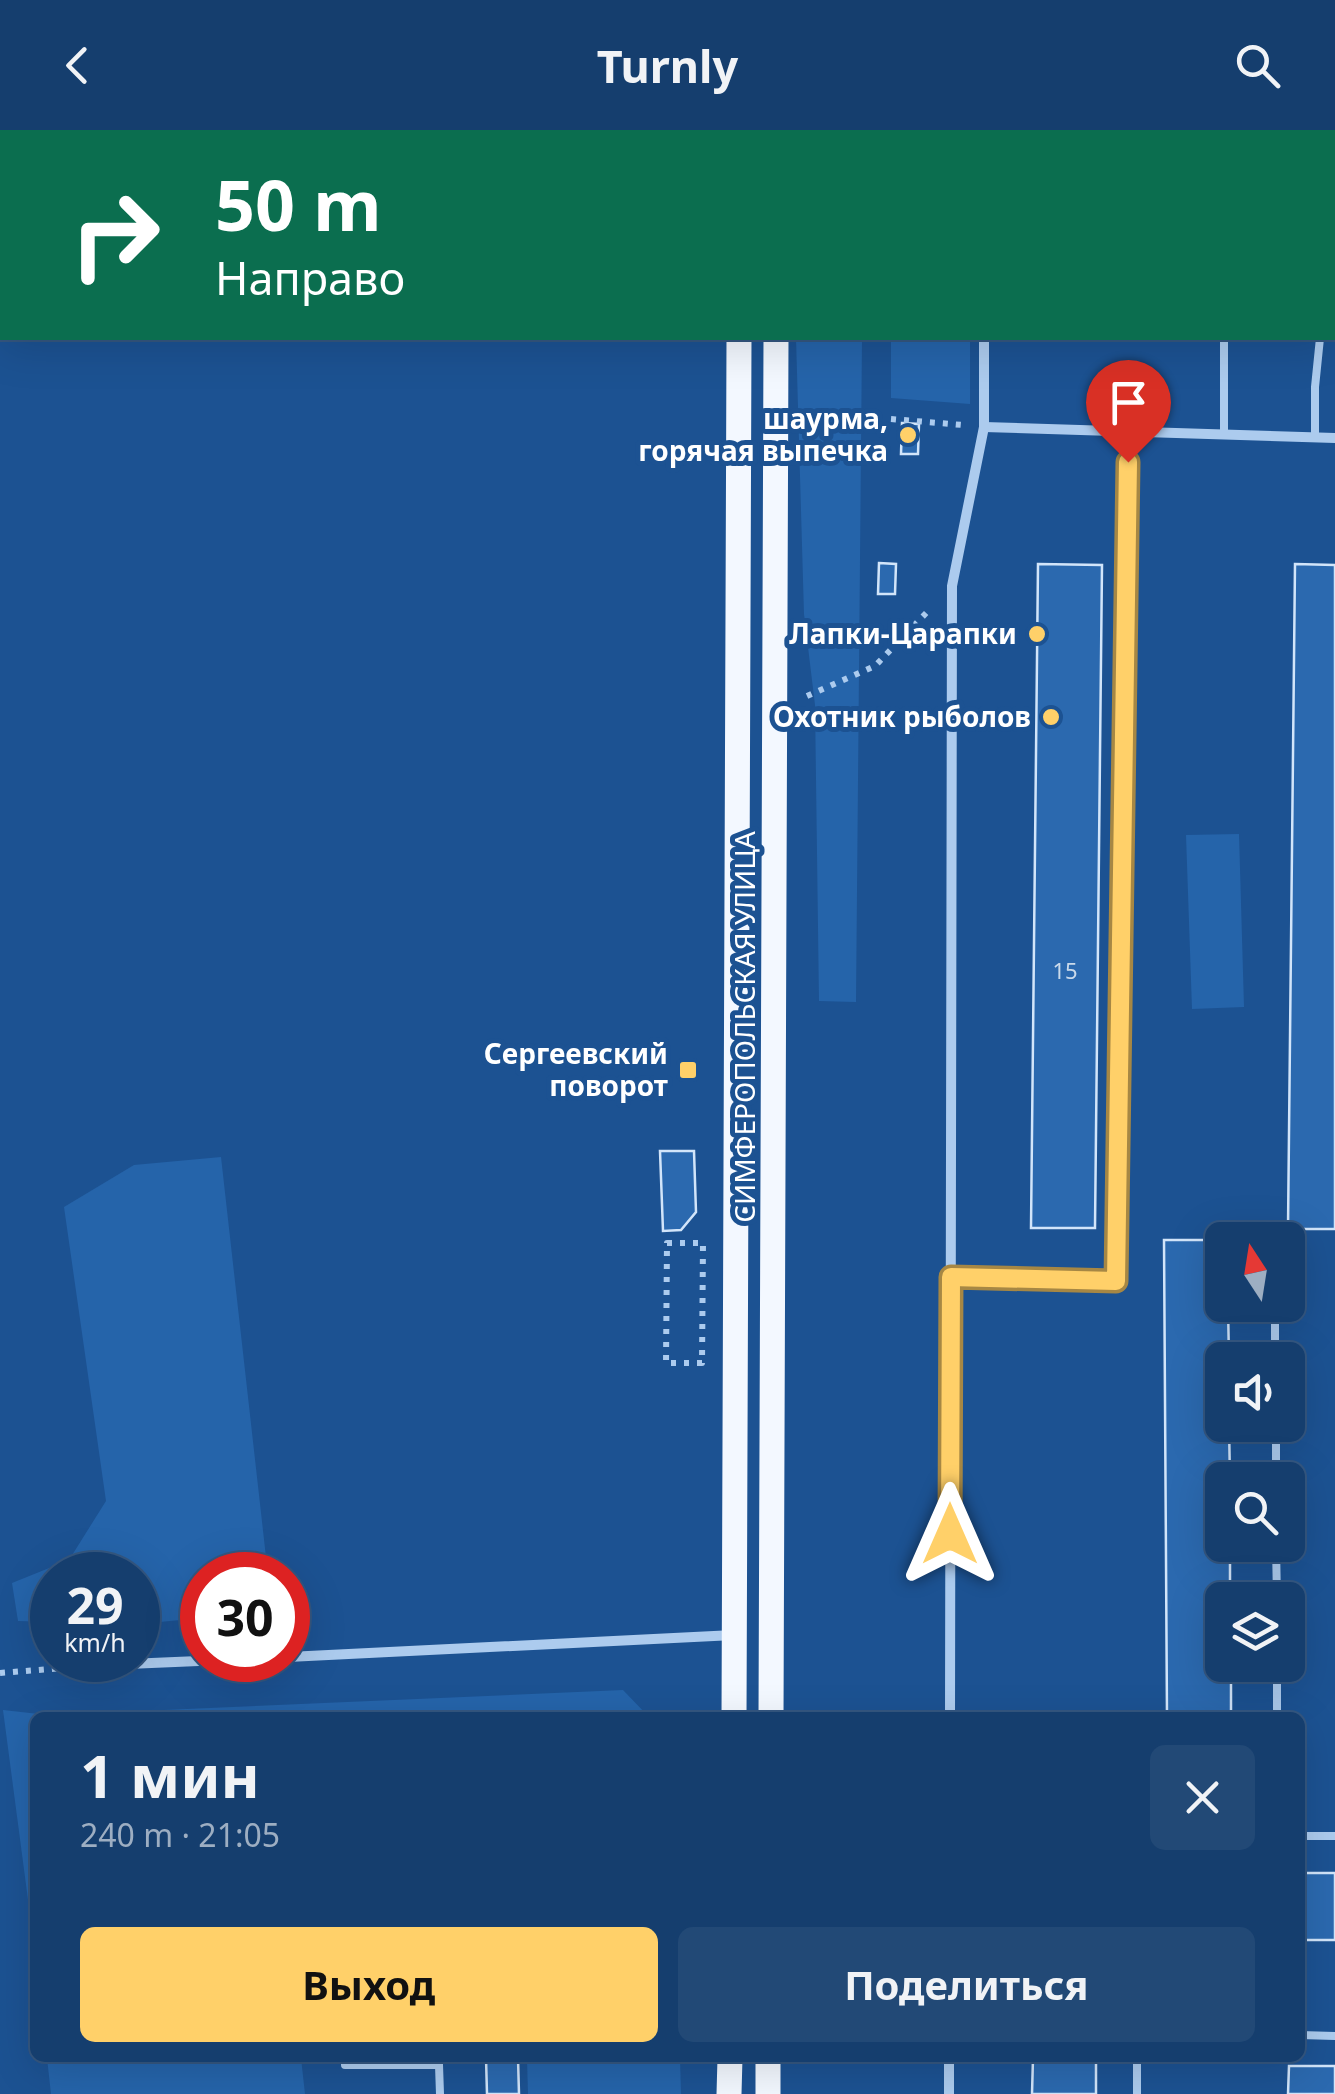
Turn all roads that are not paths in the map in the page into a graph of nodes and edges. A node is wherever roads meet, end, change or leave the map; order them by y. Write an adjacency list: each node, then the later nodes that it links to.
1 (739, 340): 12 (main road, СИМФЕРОПОЛЬСКАЯ УЛИЦА)
2 (776, 340): 16 (main road, СИМФЕРОПОЛЬСКАЯ УЛИЦА)
3 (984, 340): 6 (street)
4 (1224, 340): 8 (lane)
5 (1320, 340): 9 (lane)
6 (984, 426): 7 (street); 11 (street)
7 (1128, 431): 8 (street); 11 (lane)
8 (1224, 434): 9 (street)
9 (1315, 437): 10 (street)
10 (1335, 438)
11 (951, 1277): 17 (street)
12 (735, 1635): 13 (street); 15 (main road, СИМФЕРОПОЛЬСКАЯ УЛИЦА)
13 (310, 1656)
14 (1277, 1682): 18 (lane)
15 (734, 1712)
16 (771, 1712)
17 (950, 1712)
18 (1277, 1712)
19 (1305, 1836): 20 (lane)
20 (1335, 1836)
21 (1305, 2035): 22 (lane)
22 (1335, 2036)
23 (346, 2062): 24 (lane)
24 (416, 2062)
25 (439, 2062): 30 (lane)
26 (730, 2062): 31 (main road)
27 (768, 2062): 32 (main road)
28 (948, 2062): 33 (street)
29 (1137, 2062): 34 (lane)
30 (440, 2094)
31 (729, 2094)
32 (768, 2094)
33 (949, 2094)
34 (1137, 2094)

